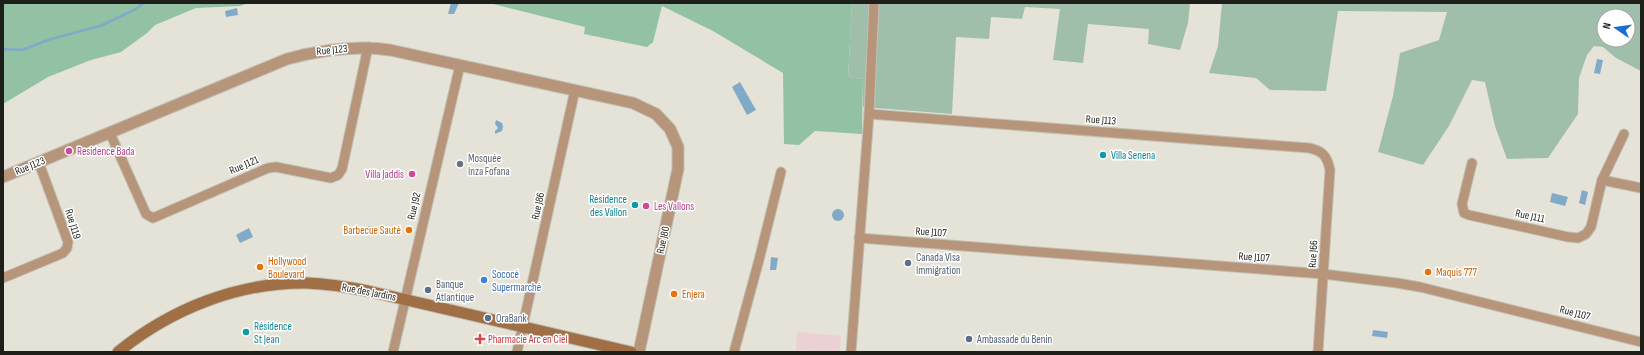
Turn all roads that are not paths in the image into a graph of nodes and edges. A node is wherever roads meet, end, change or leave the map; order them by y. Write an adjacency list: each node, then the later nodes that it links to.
1 (874, 3): 5 (street)
2 (368, 47): 3 (street, Rue J123); 7 (street, Rue J123); 7 (street, Rue J121)
3 (460, 65): 4 (street, Rue J123); 19 (street, Rue J92)
4 (575, 90): 6 (street, Rue J123); 20 (street, Rue J86)
5 (869, 114): 9 (street, Rue J113); 16 (street)
6 (670, 130): 26 (street, Rue J80)
7 (110, 133): 10 (street, Rue J123)
8 (1624, 134): 14 (street, Rue J111)
9 (1327, 158): 17 (street, Rue J66)
10 (39, 163): 13 (street, Rue J123); 18 (street, Rue J119)
11 (1472, 163): 14 (street, Rue J111)
12 (781, 172): 27 (street)
13 (3, 177)
14 (1602, 180): 15 (street)
15 (1641, 188)
16 (859, 238): 17 (street, Rue J107); 28 (street)
17 (1323, 274): 21 (street, Rue J107); 29 (street, Rue J66)
18 (3, 278)
19 (405, 299): 20 (main road, Rue des Jardins); 22 (main road, Rue des Jardins); 23 (street, Rue J92)
20 (523, 327): 24 (street, Rue J86); 25 (main road, Rue des Jardins)
21 (1641, 342)
22 (118, 352)
23 (392, 352)
24 (517, 352)
25 (631, 352)
26 (639, 352)
27 (734, 352)
28 (851, 352)
29 (1318, 352)

